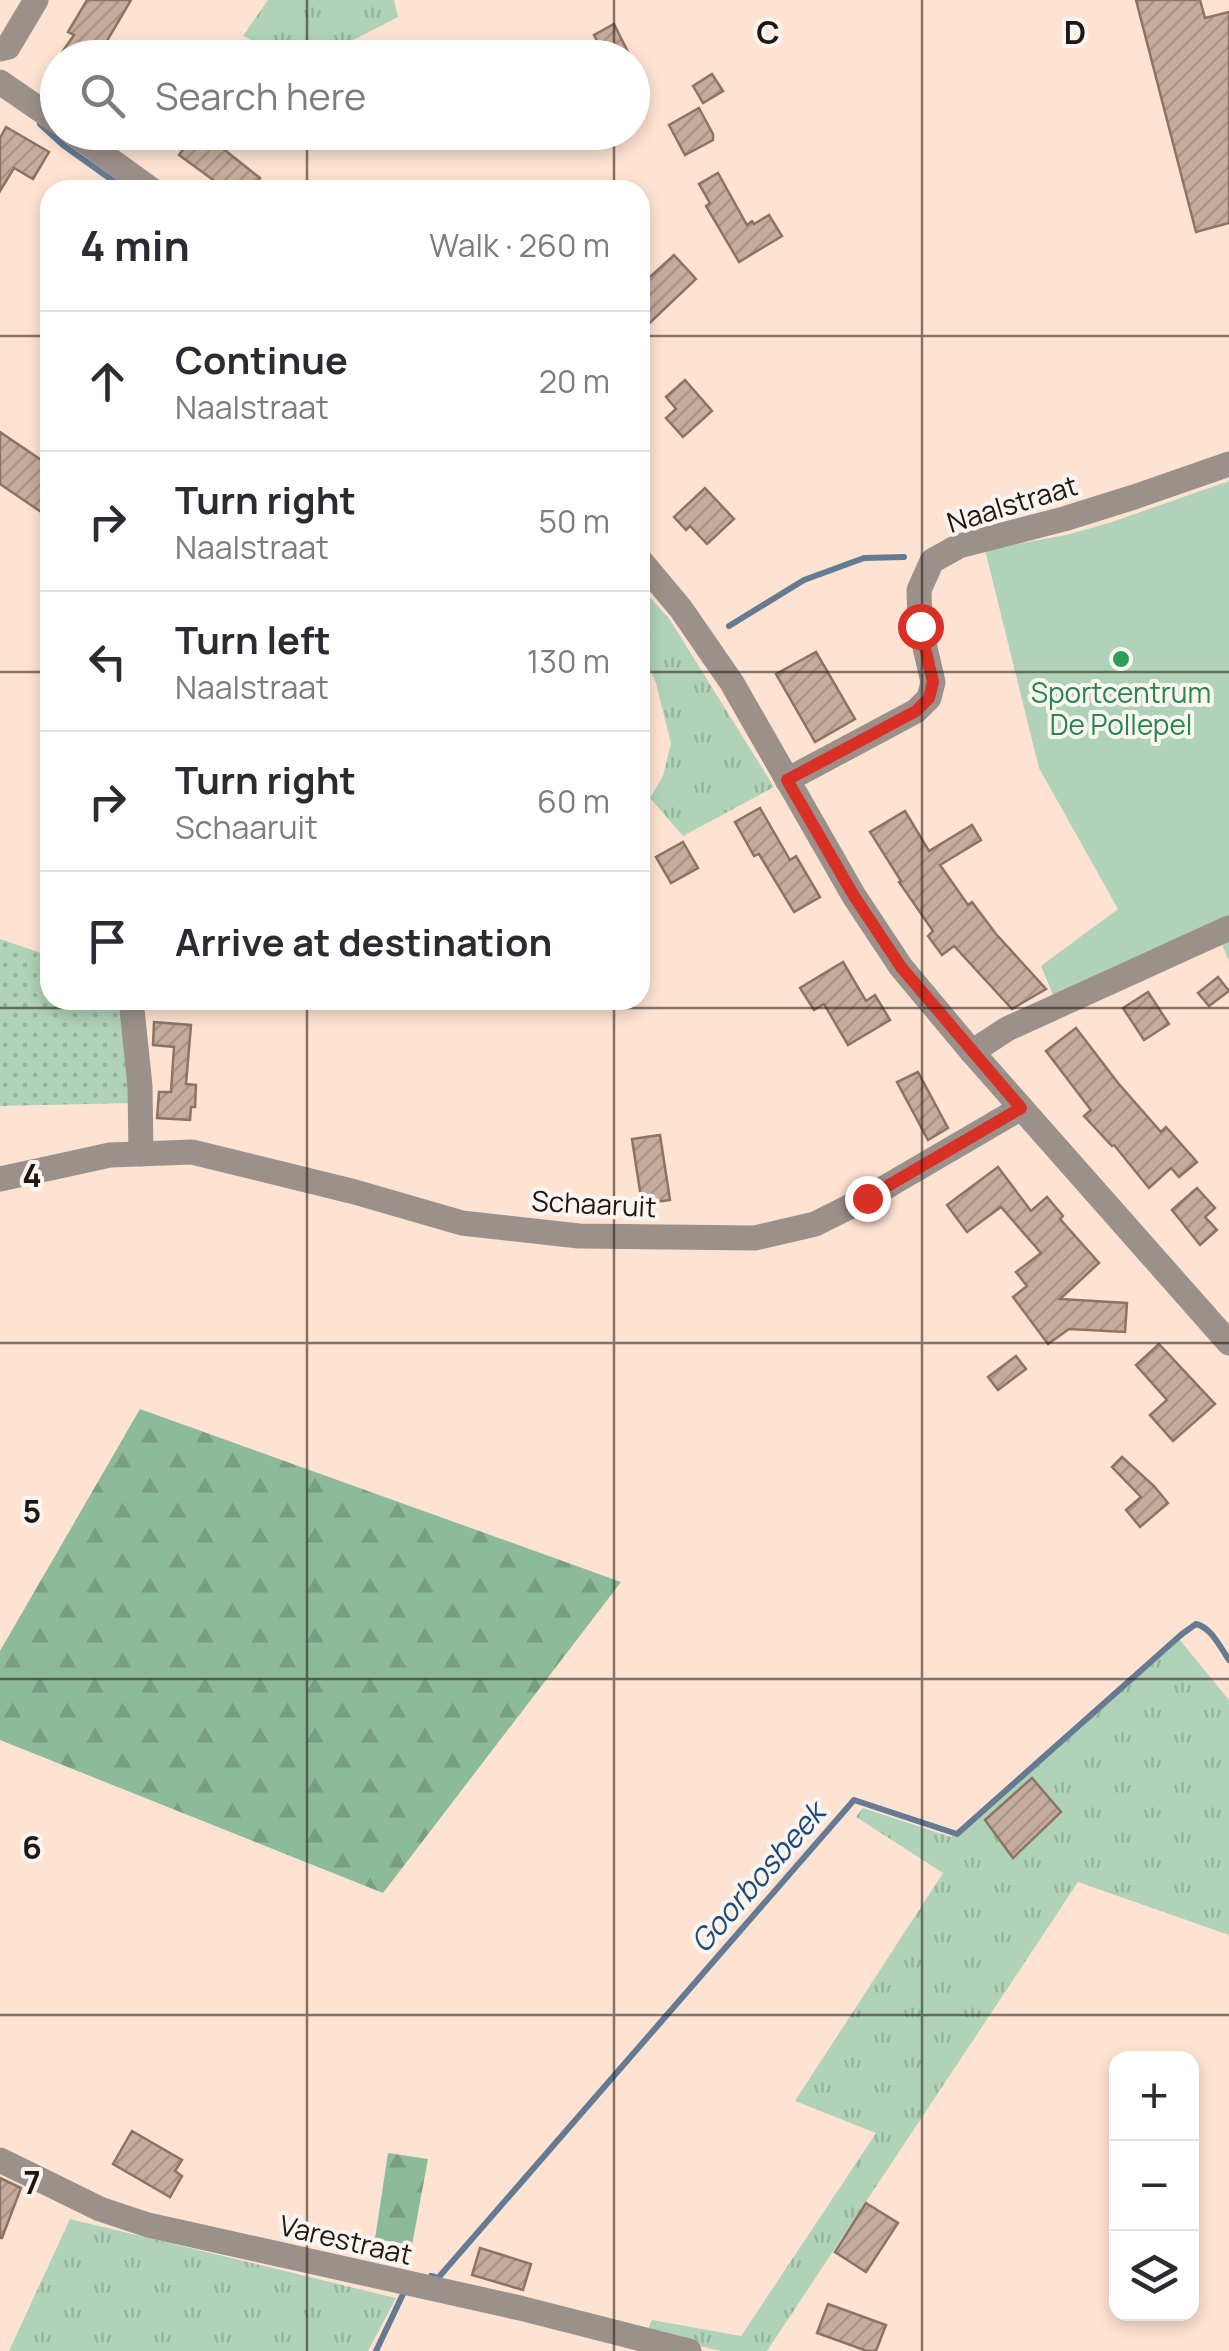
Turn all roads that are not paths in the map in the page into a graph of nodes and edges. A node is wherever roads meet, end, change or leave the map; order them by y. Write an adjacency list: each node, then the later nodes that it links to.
1 (36, 0): 2 (street)
2 (0, 50)
3 (0, 82): 4 (street)
4 (40, 110)
5 (97, 150): 6 (street)
6 (138, 180)
7 (1229, 464): 9 (street, Naalstraat)
8 (650, 572): 9 (street)
9 (787, 780): 12 (street)
10 (1229, 928): 12 (street)
11 (132, 1010): 14 (street)
12 (972, 1052): 13 (street)
13 (1021, 1108): 14 (street, Schaaruit); 16 (street)
14 (140, 1154): 15 (street, Schaaruit)
15 (0, 1179)
16 (1229, 1343)
17 (0, 2160): 18 (street, Varestraat)
18 (688, 2351)

